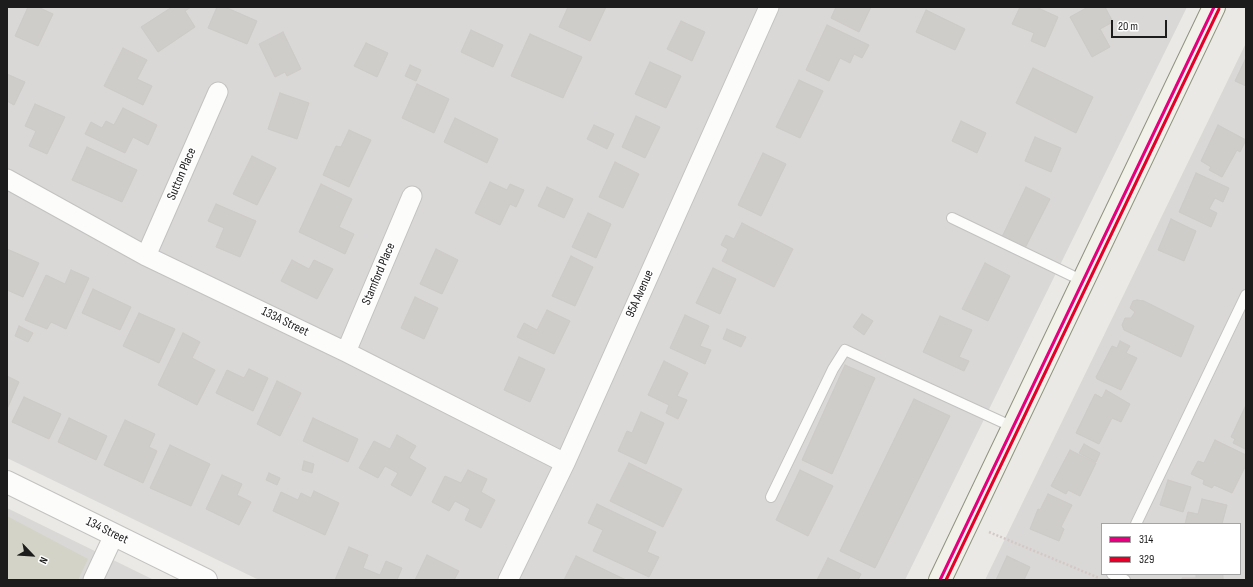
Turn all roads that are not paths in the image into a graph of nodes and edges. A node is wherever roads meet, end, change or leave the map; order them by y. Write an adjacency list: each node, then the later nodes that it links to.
1 (769, 7): 12 (street, 95A Avenue)
2 (1214, 7): 8 (main road)
3 (218, 92): 7 (street, Sutton Place)
4 (7, 179): 7 (street, 133A Street)
5 (412, 196): 10 (street, Stamford Place)
6 (952, 218): 8 (lane)
7 (146, 256): 10 (street, 133A Street)
8 (1083, 281): 11 (main road)
9 (1246, 296): 15 (lane)
10 (346, 352): 12 (street, 133A Street)
11 (1013, 427): 14 (lane); 21 (main road)
12 (564, 463): 20 (street, 95A Avenue)
13 (7, 482): 16 (street, 134 Street)
14 (771, 497)
15 (1136, 523)
16 (114, 535): 18 (street); 19 (street, 134 Street)
17 (1114, 575): 22 (lane)
18 (93, 580)
19 (206, 580)
20 (508, 580)
21 (940, 580)
22 (1125, 580)

